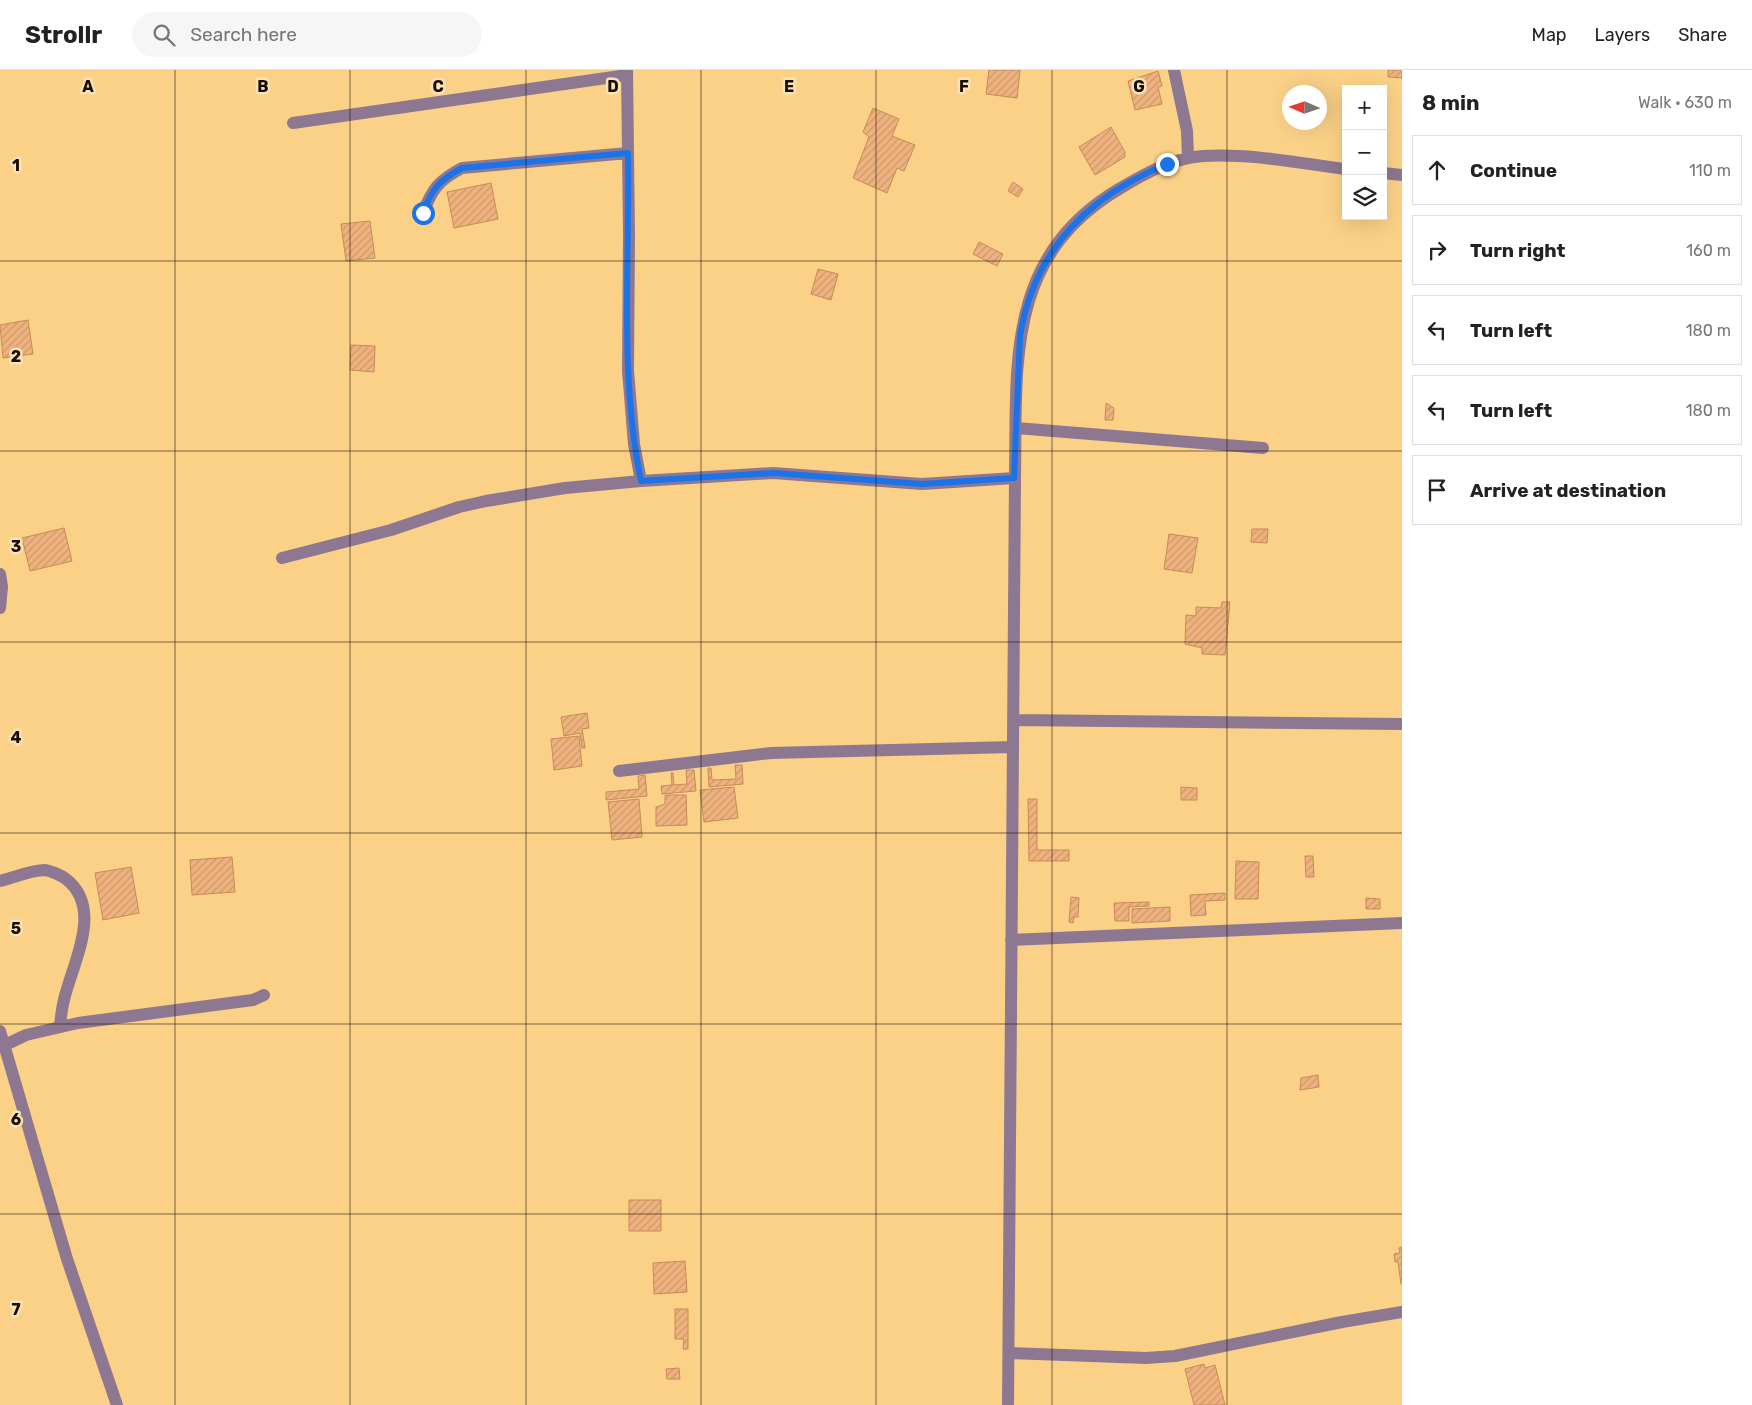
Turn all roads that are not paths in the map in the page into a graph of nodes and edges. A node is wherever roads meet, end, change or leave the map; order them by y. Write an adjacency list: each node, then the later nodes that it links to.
1 (1174, 70): 5 (street)
2 (627, 72): 3 (street); 4 (street)
3 (293, 123)
4 (628, 153): 9 (street); 13 (street)
5 (1188, 158): 6 (street); 10 (street)
6 (1342, 168)
7 (1387, 174): 8 (street)
8 (1402, 176)
9 (423, 213)
10 (1016, 428): 11 (street); 12 (street)
11 (1263, 448)
12 (1014, 478): 13 (street); 17 (street)
13 (641, 481): 14 (street)
14 (282, 558)
15 (0, 574): 16 (street)
16 (0, 608)
17 (1013, 720): 18 (street); 19 (street)
18 (1402, 724)
19 (1013, 746): 20 (street); 23 (street)
20 (619, 771)
21 (0, 881): 25 (street)
22 (1402, 923): 23 (street)
23 (1011, 940): 29 (street)
24 (264, 996): 25 (street)
25 (60, 1026): 27 (street)
26 (0, 1032): 27 (street)
27 (5, 1045): 30 (street)
28 (1402, 1312): 29 (street)
29 (1009, 1353): 31 (street)
30 (117, 1405)
31 (1008, 1405)

